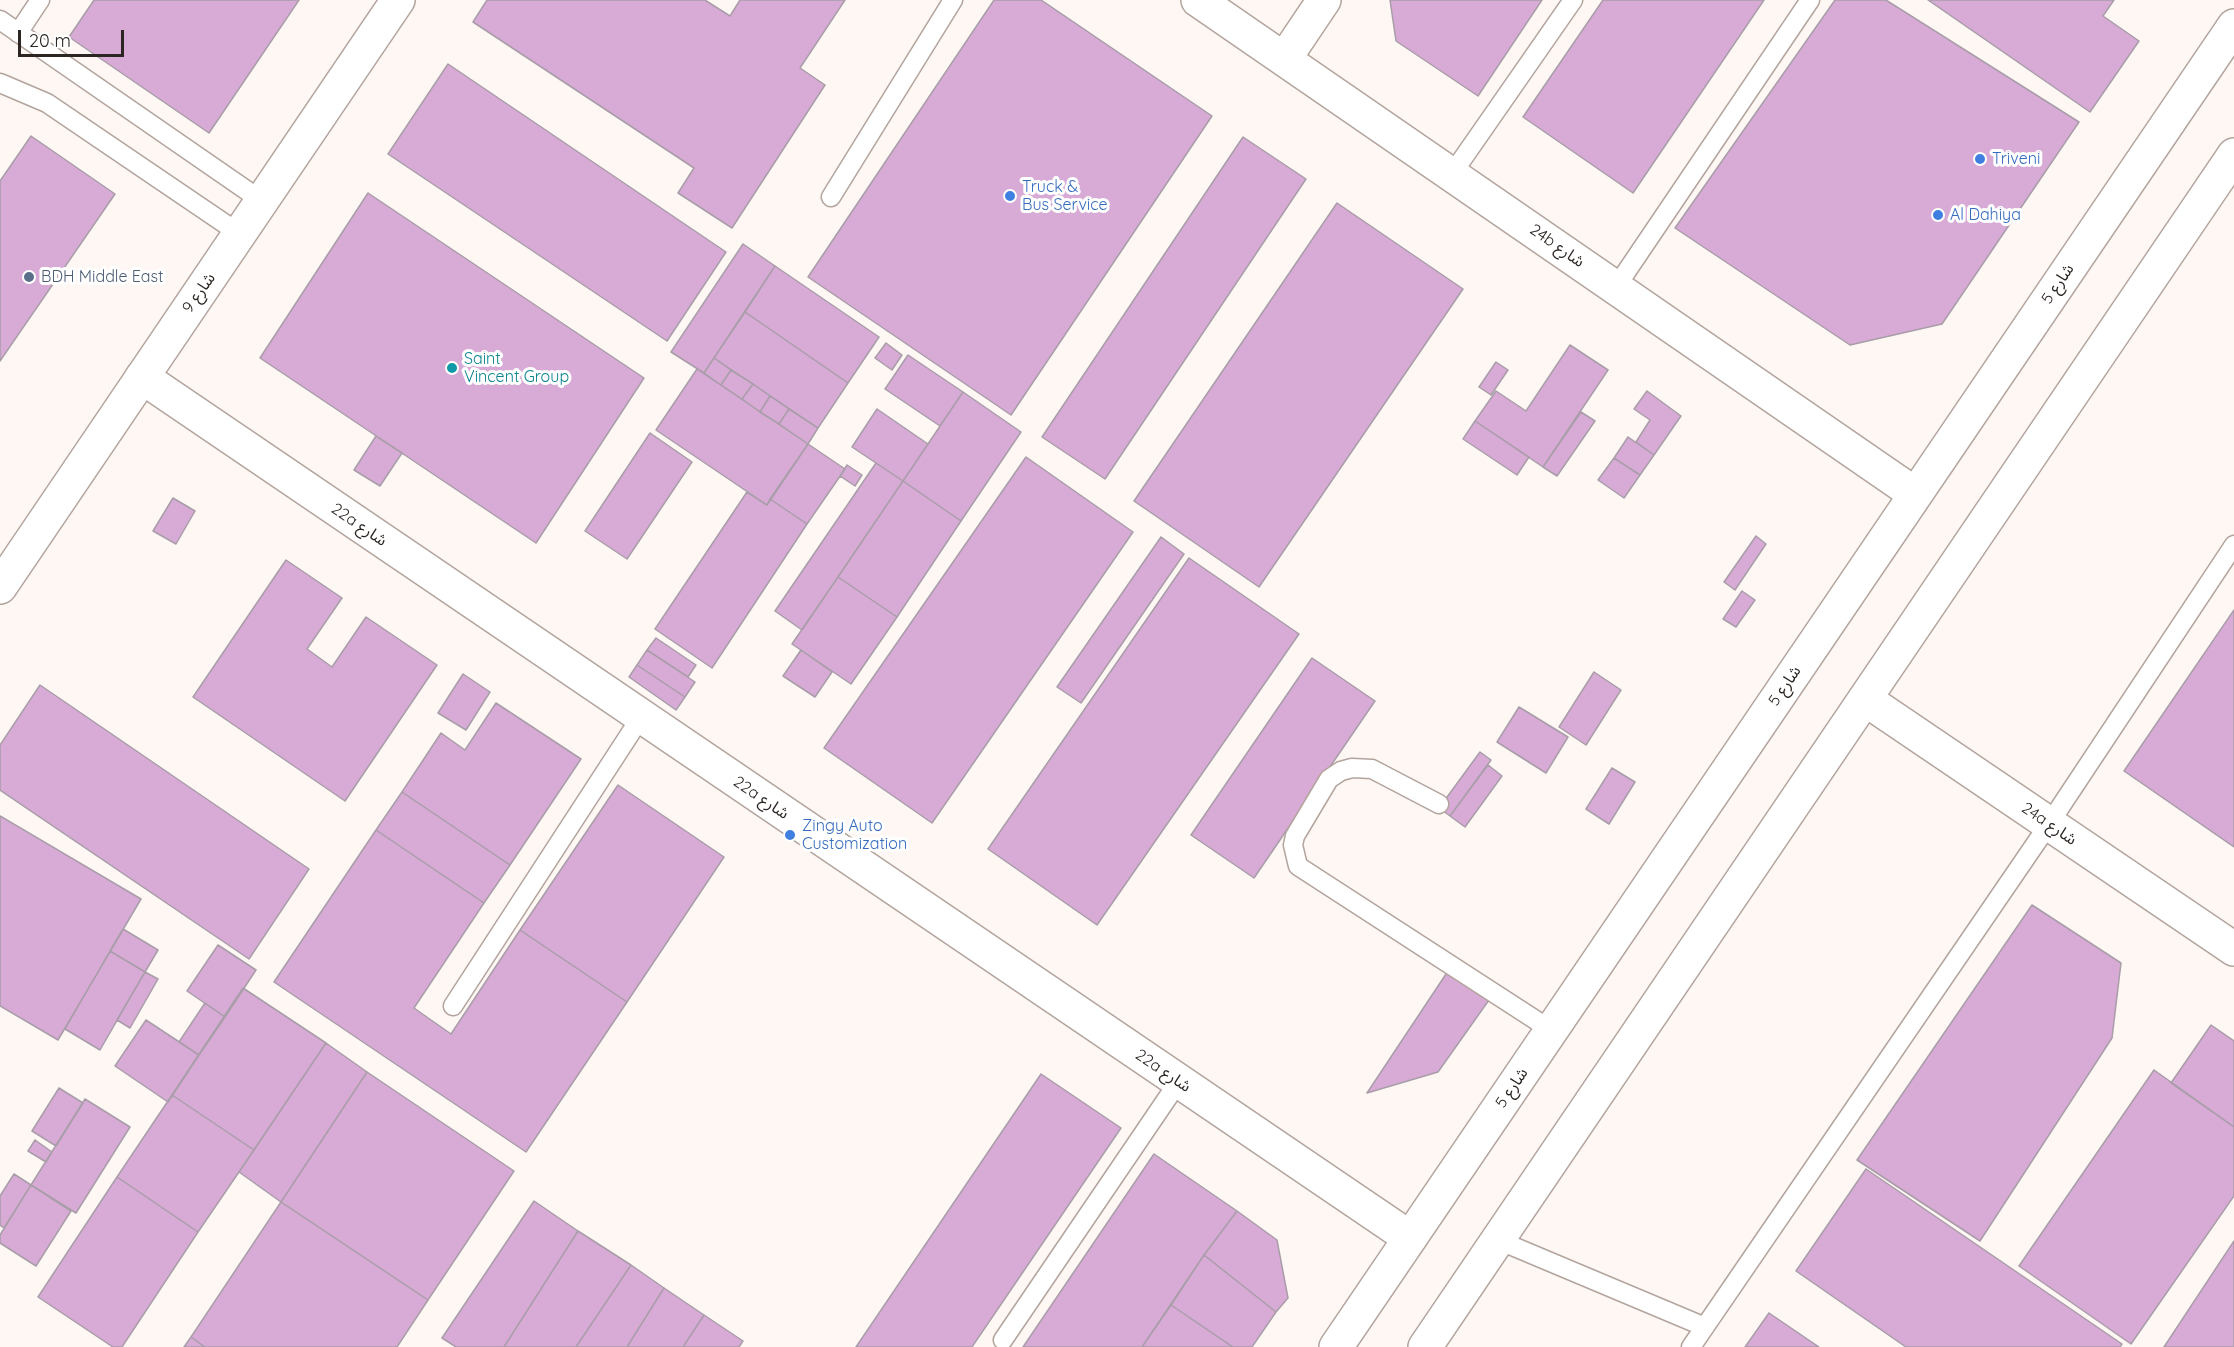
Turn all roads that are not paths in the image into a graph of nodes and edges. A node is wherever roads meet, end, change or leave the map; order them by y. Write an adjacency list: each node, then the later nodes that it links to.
1 (40, 0): 10 (lane)
2 (398, 0): 16 (street, شارع 9)
3 (953, 0): 15 (lane)
4 (1198, 0): 11 (street, 24b شارع)
5 (1324, 0): 11 (street)
6 (1573, 0): 14 (lane)
7 (1810, 0): 18 (lane)
8 (0, 20): 10 (lane)
9 (2234, 26): 20 (street, شارع 5)
10 (18, 33): 16 (lane)
11 (1285, 58): 14 (street, 24b شارع)
12 (0, 83): 17 (lane)
13 (2234, 155): 23 (street)
14 (1452, 174): 18 (street, 24b شارع)
15 (831, 197)
16 (262, 201): 17 (street, شارع 9)
17 (240, 234): 19 (street, شارع 9)
18 (1616, 287): 20 (street, 24b شارع)
19 (142, 377): 22 (street, شارع 9); 24 (street, 22a شارع)
20 (1915, 494): 29 (street, شارع 5)
21 (2234, 544): 26 (lane)
22 (0, 586)
23 (1865, 699): 26 (street, 24a شارع); 32 (street)
24 (641, 717): 28 (lane); 30 (street, 22a شارع)
25 (1439, 804): 29 (lane)
26 (2049, 824): 27 (street, 24a شارع); 33 (lane)
27 (2234, 949)
28 (453, 1005)
29 (1551, 1030): 31 (street, شارع 5)
30 (1179, 1081): 31 (street, 22a شارع); 34 (lane)
31 (1410, 1238): 35 (street, شارع 5)
32 (1498, 1240): 33 (lane); 36 (street)
33 (1705, 1327): 37 (lane)
34 (1004, 1340)
35 (1336, 1347)
36 (1425, 1347)
37 (1691, 1347)

